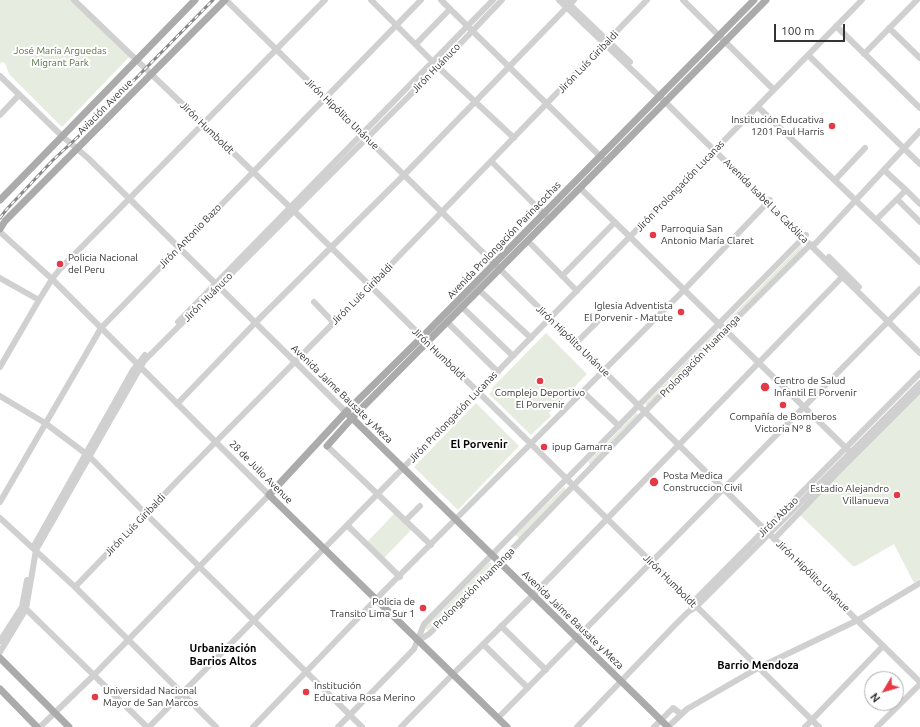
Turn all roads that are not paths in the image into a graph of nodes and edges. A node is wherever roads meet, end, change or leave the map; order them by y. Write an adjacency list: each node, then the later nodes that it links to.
1 (74, 0): 31 (street, Jirón Humboldt)
2 (195, 0): 31 (main road, Aviación Avenue)
3 (226, 0): 27 (street, Jirón Hipólito Unánue); 34 (main road, Aviación Avenue)
4 (325, 0): 27 (street)
5 (371, 0): 19 (street)
6 (420, 0): 19 (street, Jirón Antonio Bazo)
7 (441, 0): 18 (street)
8 (493, 0): 21 (street, Jirón Huánuco)
9 (502, 0): 21 (street, Jirón Huánuco)
10 (559, 0): 17 (street, Avenida Isabel La Católica)
11 (647, 0): 25 (street, Jirón Luís Giribaldi)
12 (683, 0): 23 (street)
13 (754, 0): 23 (main road, Avenida Prolongación Parinacochas)
14 (766, 0): 24 (main road, Avenida Prolongación Parinacochas)
15 (862, 0): 20 (street, Jirón Prolongación Lucanas)
16 (917, 0): 22 (street)
17 (569, 3): 25 (street, Avenida Isabel La Católica); 33 (street)
18 (450, 9): 21 (street); 26 (street)
19 (396, 25): 26 (street); 39 (street, Jirón Antonio Bazo)
20 (836, 26): 28 (street); 29 (street, Jirón Prolongación Lucanas)
21 (470, 28): 32 (street, Jirón Huánuco); 33 (street)
22 (889, 28): 28 (street); 30 (street)
23 (719, 35): 24 (street); 38 (main road, Avenida Prolongación Parinacochas)
24 (725, 41): 36 (street); 40 (main road, Avenida Prolongación Parinacochas)
25 (607, 42): 38 (street, Avenida Isabel La Católica); 42 (street, Jirón Luís Giribaldi)
26 (416, 44): 32 (street)
27 (276, 49): 39 (street, Jirón Hipólito Unánue); 46 (street)
28 (864, 54): 44 (street)
29 (808, 55): 36 (street, Jirón Prolongación Lucanas); 53 (street)
30 (920, 58)
31 (137, 60): 34 (street, Jirón Humboldt); 48 (main road, Aviación Avenue)
32 (436, 64): 41 (street); 49 (street, Jirón Huánuco)
33 (509, 67): 41 (street); 42 (street)
34 (152, 74): 46 (street, Jirón Humboldt); 51 (main road, Aviación Avenue)
35 (0, 76): 37 (street, Avenida Jaime Bausate y Meza)
36 (774, 90): 43 (street, Jirón Prolongación Lucanas)
37 (20, 95): 45 (street); 48 (street, Avenida Jaime Bausate y Meza)
38 (661, 95): 40 (street, Avenida Isabel La Católica); 55 (main road, Avenida Prolongación Parinacochas)
39 (325, 98): 49 (street, Jirón Hipólito Unánue); 60 (street, Jirón Antonio Bazo)
40 (667, 101): 54 (street, Avenida Isabel La Católica); 57 (main road, Avenida Prolongación Parinacochas)
41 (475, 102): 50 (street); 61 (street)
42 (547, 104): 50 (street, Jirón Luís Giribaldi); 55 (street)
43 (758, 107): 54 (street, Jirón Prolongación Lucanas); 62 (street)
44 (920, 108)
45 (0, 115)
46 (203, 124): 60 (street, Jirón Humboldt); 65 (street)
47 (920, 131): 53 (street, Prolongación Huamanga)
48 (62, 136): 51 (street, Avenida Jaime Bausate y Meza); 67 (main road, Aviación Avenue)
49 (364, 136): 61 (street, Jirón Hipólito Unánue); 71 (street, Jirón Huánuco)
50 (514, 138): 56 (street, Jirón Luís Giribaldi)
51 (77, 148): 65 (street, Avenida Jaime Bausate y Meza); 78 (main road, Aviación Avenue)
52 (865, 148): 62 (street)
53 (904, 148): 58 (street); 59 (street, Prolongación Huamanga)
54 (716, 149): 69 (street, Avenida Isabel La Católica); 79 (street, Jirón Prolongación Lucanas)
55 (600, 156): 57 (street); 73 (main road, Avenida Prolongación Parinacochas)
56 (491, 161): 72 (street, Jirón Luís Giribaldi); 73 (street)
57 (606, 162): 63 (main road, Avenida Prolongación Parinacochas)
58 (920, 164)
59 (884, 170): 64 (street); 68 (street, Prolongación Huamanga)
60 (253, 172): 71 (street, Jirón Humboldt); 83 (street, Jirón Antonio Bazo)
61 (404, 175): 72 (street, Jirón Hipólito Unánue); 84 (street)
62 (835, 180): 68 (street)
63 (580, 188): 74 (main road, Avenida Prolongación Parinacochas); 76 (street)
64 (906, 190): 66 (street); 70 (street)
65 (129, 199): 83 (street, Avenida Jaime Bausate y Meza); 90 (street)
66 (897, 199): 75 (street); 77 (street)
67 (0, 200)
68 (857, 200): 75 (street); 82 (street, Prolongación Huamanga)
69 (769, 202): 80 (street, Avenida Isabel La Católica); 95 (street)
70 (920, 204)
71 (292, 209): 84 (street, Jirón Humboldt); 91 (street, Jirón Huánuco)
72 (442, 212): 86 (street, Jirón Hipólito Unánue); 92 (street, Jirón Luís Giribaldi)
73 (544, 213): 74 (street); 86 (main road, Avenida Prolongación Parinacochas)
74 (549, 219): 81 (main road, Avenida Prolongación Parinacochas)
75 (877, 219): 85 (street)
76 (615, 222): 79 (street); 88 (street)
77 (920, 222)
78 (0, 230): 90 (street, 28 de Julio Avenue)
79 (630, 237): 95 (street); 96 (street, Jirón Prolongación Lucanas)
80 (805, 237): 82 (street, Avenida Isabel La Católica); 106 (street, Prolongación Huamanga)
81 (528, 241): 86 (main road, Avenida Prolongación Parinacochas); 88 (street)
82 (812, 244): 87 (street, Avenida Isabel La Católica); 108 (street, Prolongación Huamanga)
83 (179, 248): 91 (street, Avenida Jaime Bausate y Meza); 107 (street, Jirón Antonio Bazo)
84 (331, 248): 92 (street, Jirón Humboldt); 105 (street)
85 (920, 262)
86 (497, 266): 94 (main road, Avenida Prolongación Parinacochas); 100 (street, Jirón Hipólito Unánue); 110 (main road, Avenida Prolongación Parinacochas)
87 (844, 275): 102 (street, Avenida Isabel La Católica); 116 (street)
88 (562, 276): 96 (street)
89 (0, 278): 97 (street)
90 (52, 279): 97 (street); 107 (street, 28 de Julio Avenue)
91 (217, 285): 105 (street, Avenida Jaime Bausate y Meza); 117 (street, Jirón Huánuco)
92 (370, 286): 103 (street, Jirón Luís Giribaldi); 110 (street, Jirón Humboldt)
93 (920, 289): 102 (street)
94 (479, 290): 99 (main road, Avenida Prolongación Parinacochas); 109 (street)
95 (684, 290): 106 (street); 119 (street)
96 (577, 291): 100 (street, Jirón Prolongación Lucanas)
97 (39, 300): 118 (street)
98 (314, 302): 103 (street)
99 (462, 307): 104 (main road, Avenida Prolongación Parinacochas); 114 (street)
100 (550, 318): 109 (street, Jirón Prolongación Lucanas); 111 (street, Jirón Hipólito Unánue)
101 (599, 320): 111 (street)
102 (889, 320): 112 (street, Avenida Isabel La Católica); 113 (street, Avenida Isabel La Católica); 129 (street)
103 (334, 322): 115 (street, Jirón Luís Giribaldi)
104 (447, 322): 110 (main road, Avenida Prolongación Parinacochas); 120 (street)
105 (255, 323): 115 (street, Avenida Jaime Bausate y Meza); 127 (street)
106 (719, 324): 108 (street); 128 (street, Prolongación Huamanga)
107 (101, 328): 117 (street, 28 de Julio Avenue); 133 (street, Jirón Antonio Bazo)
108 (725, 330): 116 (street); 131 (street, Prolongación Huamanga)
109 (531, 338): 114 (street, Jirón Prolongación Lucanas)
110 (425, 340): 124 (street, Jirón Humboldt); 130 (main road, Avenida Prolongación Parinacochas); 132 (main road, Avenida Prolongación Parinacochas)
111 (576, 344): 119 (street, Jirón Hipólito Unánue)
112 (920, 348)
113 (920, 353)
114 (513, 356): 120 (street, Jirón Prolongación Lucanas)
115 (296, 362): 130 (street, Avenida Jaime Bausate y Meza); 135 (street, Jirón Luís Giribaldi)
116 (759, 363): 129 (street); 137 (street)
117 (138, 365): 127 (street, 28 de Julio Avenue); 140 (street, Jirón Huánuco)
118 (0, 367)
119 (604, 371): 125 (street); 128 (street, Jirón Hipólito Unánue)
120 (498, 372): 124 (street, Jirón Prolongación Lucanas)
121 (920, 373): 139 (street, Jirón Abtao)
122 (920, 383): 139 (street, Jirón Abtao)
123 (920, 390): 156 (street)
124 (478, 392): 136 (street, Jirón Humboldt); 141 (street, Jirón Prolongación Lucanas)
125 (583, 392): 134 (street); 136 (street)
126 (0, 396): 133 (street)
127 (178, 404): 135 (street, 28 de Julio Avenue)
128 (639, 406): 131 (street, Jirón Hipólito Unánue); 134 (street, Prolongación Huamanga)
129 (804, 407): 139 (street); 144 (street)
130 (346, 412): 132 (main road, Avenida Jaime Bausate y Meza); 146 (main road, Avenida Prolongación Parinacochas)
131 (645, 412): 137 (street, Jirón Hipólito Unánue); 143 (street, Prolongación Huamanga)
132 (352, 418): 138 (main road, Avenida Prolongación Parinacochas); 141 (main road, Avenida Jaime Bausate y Meza)
133 (45, 423): 140 (street); 147 (street, Jirón Antonio Bazo)
134 (619, 426): 142 (street, Prolongación Huamanga)
135 (216, 442): 146 (street, 28 de Julio Avenue); 149 (street, Jirón Luís Giribaldi)
136 (532, 444): 142 (street, Jirón Humboldt); 152 (street)
137 (678, 444): 144 (street, Jirón Hipólito Unánue); 151 (street)
138 (327, 446): 145 (street)
139 (848, 450): 155 (street, Jirón Abtao)
140 (87, 454): 149 (street); 158 (street, Jirón Huánuco)
141 (403, 468): 145 (street, Jirón Prolongación Lucanas); 152 (main road, Avenida Jaime Bausate y Meza)
142 (567, 479): 143 (street, Jirón Humboldt); 160 (street, Prolongación Huamanga)
143 (574, 485): 151 (street, Jirón Humboldt); 161 (street, Prolongación Huamanga)
144 (723, 489): 155 (street, Jirón Hipólito Unánue); 162 (street)
145 (378, 494): 153 (street); 154 (street, Jirón Prolongación Lucanas)
146 (270, 495): 159 (main road, 28 de Julio Avenue); 163 (street)
147 (0, 502)
148 (420, 506): 153 (street)
149 (146, 514): 163 (street); 166 (street, Jirón Luís Giribaldi)
150 (0, 518): 158 (street)
151 (607, 518): 162 (street, Jirón Humboldt); 167 (street)
152 (456, 520): 157 (street); 160 (main road, Avenida Jaime Bausate y Meza)
153 (405, 521): 157 (street)
154 (347, 525): 159 (street, Jirón Prolongación Lucanas); 164 (street)
155 (767, 532): 156 (street, Jirón Hipólito Unánue); 169 (street, Jirón Abtao)
156 (774, 539): 172 (street, Jirón Hipólito Unánue)
157 (431, 545): 164 (street)
158 (34, 549): 166 (street); 170 (street, Jirón Huánuco); 176 (street, Jirón Huánuco)
159 (324, 549): 168 (main road, 28 de Julio Avenue); 171 (street, Jirón Prolongación Lucanas)
160 (492, 555): 161 (main road, Avenida Jaime Bausate y Meza); 177 (street, Prolongación Huamanga)
161 (500, 562): 167 (main road, Avenida Jaime Bausate y Meza); 177 (street, Prolongación Huamanga)
162 (651, 562): 169 (street, Jirón Humboldt); 174 (street)
163 (201, 567): 171 (street); 175 (street)
164 (400, 577): 168 (street)
165 (920, 583): 172 (street)
166 (75, 587): 175 (street)
167 (533, 595): 173 (street); 174 (main road, Avenida Jaime Bausate y Meza)
168 (376, 600): 177 (main road, 28 de Julio Avenue); 184 (street)
169 (694, 605): 182 (street, Jirón Humboldt); 187 (street, Jirón Abtao)
170 (26, 609): 180 (street, Jirón Huánuco); 186 (street)
171 (254, 620): 184 (street); 191 (street, Jirón Prolongación Lucanas)
172 (858, 620): 179 (street, Jirón Hipólito Unánue); 182 (street)
173 (501, 626): 178 (street); 183 (street)
174 (577, 638): 183 (street); 187 (main road, Avenida Jaime Bausate y Meza)
175 (128, 640): 186 (street); 191 (street)
176 (0, 641)
177 (418, 641): 185 (main road, 28 de Julio Avenue); 194 (street)
178 (483, 644): 185 (street); 189 (street)
179 (883, 646): 188 (street, Jirón Hipólito Unánue); 197 (street)
180 (0, 652)
181 (0, 658): 192 (main road)
182 (758, 668): 193 (street); 197 (street, Jirón Humboldt)
183 (546, 670): 189 (street)
184 (306, 672): 194 (street); 203 (street)
185 (453, 674): 195 (main road, 28 de Julio Avenue); 206 (street)
186 (94, 675): 192 (street); 201 (street)
187 (621, 682): 196 (main road, Avenida Jaime Bausate y Meza); 208 (street, Jirón Abtao)
188 (920, 683): 213 (street)
189 (528, 688): 195 (street)
190 (0, 689): 198 (main road)
191 (181, 694): 201 (street, Jirón Prolongación Lucanas); 202 (street)
192 (54, 712): 199 (street); 200 (main road)
193 (681, 714): 196 (street); 210 (street)
194 (350, 715): 204 (street); 205 (street)
195 (498, 718): 207 (main road, 28 de Julio Avenue)
196 (661, 720): 209 (street); 210 (main road, Avenida Jaime Bausate y Meza)
197 (812, 720): 211 (street); 212 (street, Jirón Humboldt)
198 (37, 727)
199 (40, 727)
200 (69, 727)
201 (148, 727)
202 (216, 727)
203 (253, 727)
204 (338, 727)
205 (362, 727)
206 (401, 727)
207 (507, 727)
208 (577, 727)
209 (654, 727)
210 (668, 727)
211 (805, 727)
212 (819, 727)
213 (878, 727)

